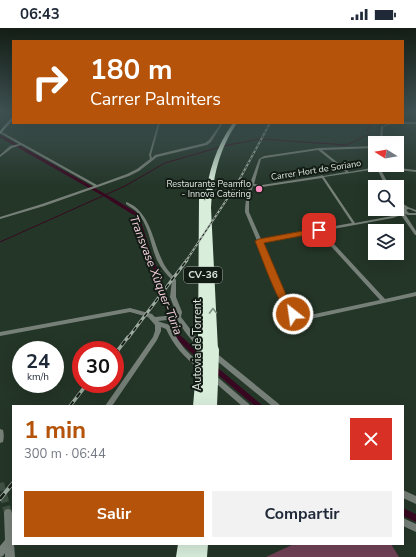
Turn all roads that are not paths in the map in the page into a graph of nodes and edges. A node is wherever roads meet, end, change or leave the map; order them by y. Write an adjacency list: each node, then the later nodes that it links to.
1 (7, 137): 7 (street)
2 (155, 137): 12 (street)
3 (212, 137): 12 (street)
4 (223, 137): 6 (highway, Autovia de Torrent / CV-36)
5 (224, 137): 6 (highway, Autovia de Torrent / CV-36)
6 (220, 142): 10 (highway, Autovia de Torrent / CV-36)
7 (21, 144): 11 (street); 19 (street)
8 (368, 147): 9 (street)
9 (319, 149): 16 (street); 18 (street)
10 (214, 153): 38 (highway, Autovia de Torrent / CV-36, bridge); 39 (highway, Autovia de Torrent / CV-36, one-way to 10, bridge)
11 (0, 156)
12 (151, 159): 19 (street)
13 (368, 168): 16 (street, Carrer Hort de Soriano)
14 (404, 169): 15 (street, Carrer Hort de Soriano)
15 (416, 171)
16 (348, 172): 17 (street, Carrer Hort de Soriano)
17 (322, 176): 18 (street, Carrer Hort de Soriano); 28 (street)
18 (253, 185): 31 (street)
19 (94, 186): 27 (street)
20 (128, 202): 34 (street)
21 (404, 206): 22 (street)
22 (407, 208): 24 (street); 25 (street)
23 (404, 213): 25 (street)
24 (415, 213): 25 (street); 25 (street)
25 (406, 216): 26 (street); 26 (street); 30 (street)
26 (392, 217): 28 (street)
27 (0, 218)
28 (354, 224): 29 (street)
29 (319, 230): 31 (street); 33 (street)
30 (416, 234)
31 (259, 241): 33 (street)
32 (416, 294): 33 (street)
33 (384, 301)
34 (178, 317): 35 (street); 41 (street)
35 (156, 321): 36 (street); 37 (street); 40 (street)
36 (0, 334)
37 (109, 405)
38 (199, 405)
39 (211, 405)
40 (246, 405)
41 (276, 405)
42 (0, 433): 43 (street)
43 (0, 439)
44 (404, 494): 45 (street)
45 (416, 500)
46 (8, 513): 49 (street)
47 (404, 522): 48 (street)
48 (416, 528)
49 (11, 538): 52 (street); 53 (street)
50 (186, 545): 54 (highway)
51 (200, 545): 55 (highway)
52 (0, 553)
53 (10, 557)
54 (184, 557)
55 (199, 557)

